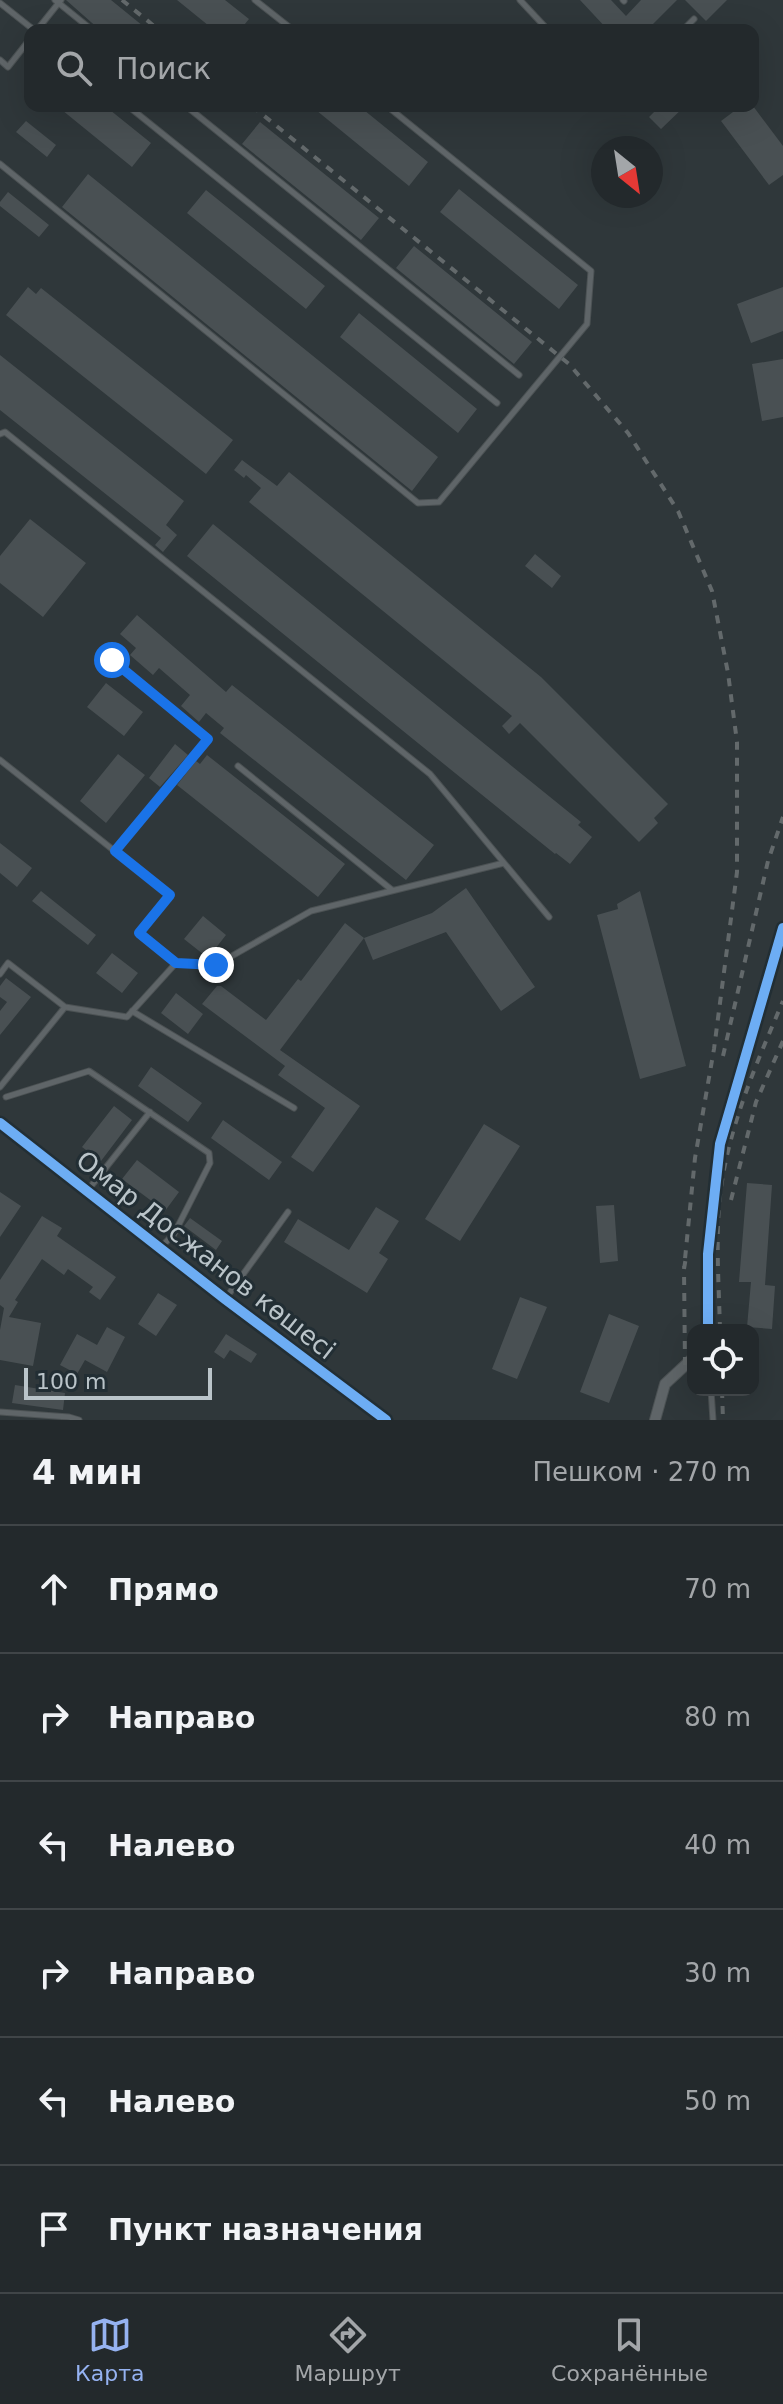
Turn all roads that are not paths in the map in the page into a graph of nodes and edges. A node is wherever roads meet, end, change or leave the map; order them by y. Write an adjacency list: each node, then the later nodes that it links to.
1 (255, 0): 9 (lane)
2 (520, 0): 10 (lane)
3 (58, 1): 7 (lane); 8 (lane)
4 (0, 3): 6 (lane)
5 (694, 19): 11 (lane)
6 (28, 24)
7 (41, 24)
8 (85, 24)
9 (285, 24)
10 (542, 24)
11 (689, 24)
12 (24, 47): 13 (lane)
13 (0, 60)
14 (135, 112): 19 (lane)
15 (193, 112): 18 (lane)
16 (394, 112): 17 (lane)
17 (0, 164)
18 (519, 375)
19 (497, 403)
20 (0, 434): 25 (lane)
21 (112, 660): 24 (lane)
22 (0, 760): 24 (lane)
23 (238, 766): 26 (lane)
24 (115, 851): 29 (lane)
25 (504, 863): 26 (lane); 27 (lane)
26 (393, 890): 29 (lane)
27 (549, 917)
28 (783, 928): 42 (street)
29 (176, 963): 32 (lane)
30 (0, 974): 31 (lane)
31 (65, 1007): 32 (lane); 33 (lane)
32 (132, 1011): 35 (lane)
33 (0, 1087)
34 (6, 1097): 36 (lane)
35 (294, 1108)
36 (150, 1112): 38 (lane); 40 (lane)
37 (0, 1123): 38 (street, Омар Досжанов көшесі)
38 (87, 1191): 40 (street, Омар Досжанов көшесі)
39 (288, 1212): 41 (lane)
40 (160, 1248): 41 (street, Омар Досжанов көшесі)
41 (225, 1299): 46 (street, Омар Досжанов көшесі)
42 (708, 1324)
43 (687, 1364): 48 (street)
44 (711, 1396): 49 (lane)
45 (0, 1412): 47 (lane)
46 (381, 1418)
47 (79, 1420)
48 (655, 1420)
49 (713, 1420)

